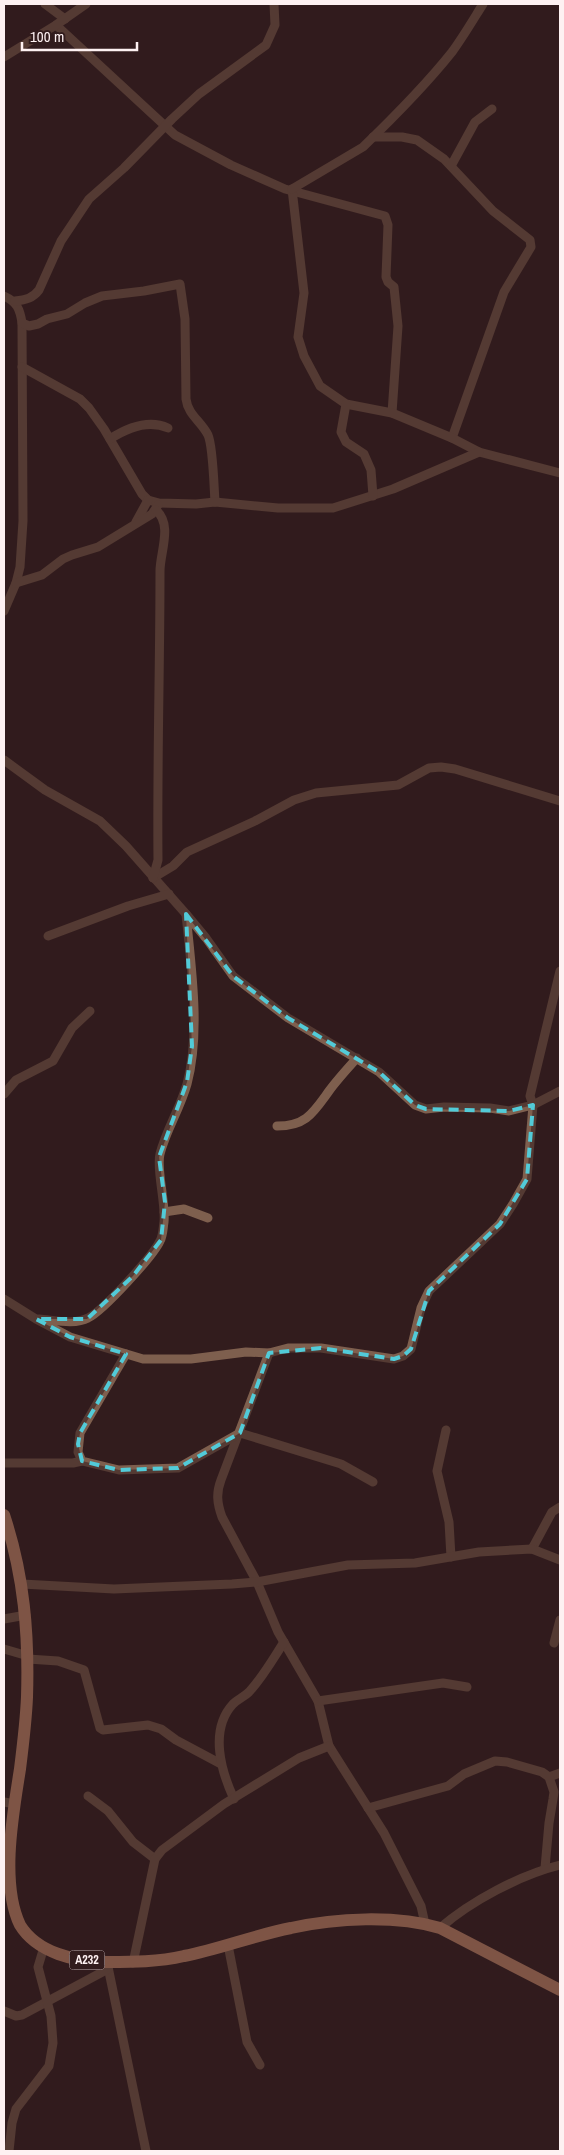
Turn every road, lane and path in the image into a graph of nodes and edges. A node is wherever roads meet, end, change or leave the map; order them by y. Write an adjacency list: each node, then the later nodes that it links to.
1 (45, 4): 5 (street)
2 (86, 4): 5 (street)
3 (274, 4): 9 (street)
4 (483, 4): 10 (street)
5 (65, 19): 6 (street)
6 (56, 26): 7 (street); 9 (street)
7 (4, 57)
8 (492, 109): 11 (street)
9 (165, 127): 12 (street); 14 (street)
10 (373, 137): 11 (street); 12 (street)
11 (451, 166): 20 (street)
12 (292, 189): 17 (street); 18 (street)
13 (4, 296): 14 (street)
14 (15, 301): 15 (street)
15 (22, 324): 16 (street); 26 (street)
16 (22, 367): 21 (street); 29 (street)
17 (346, 404): 18 (street); 24 (street)
18 (392, 413): 20 (street)
19 (168, 428): 21 (street)
20 (452, 438): 22 (street)
21 (110, 439): 25 (street)
22 (479, 452): 23 (street); 24 (street)
23 (560, 473)
24 (373, 496): 26 (street)
25 (148, 500): 27 (street); 28 (street)
26 (215, 502): 27 (street)
27 (158, 506): 28 (street); 33 (street)
28 (136, 522): 29 (street)
29 (16, 583): 30 (street)
30 (4, 611)
31 (4, 760): 33 (street)
32 (560, 801): 33 (street)
33 (153, 878): 34 (street)
34 (169, 894): 35 (street); 36 (street)
35 (186, 914): 39 (street); 44 (street)
36 (48, 936)
37 (560, 970): 42 (street)
38 (90, 1011): 41 (street)
39 (357, 1058): 42 (street); 43 (street)
40 (560, 1091): 42 (street)
41 (4, 1094)
42 (533, 1105): 48 (street)
43 (277, 1126)
44 (164, 1212): 45 (street); 47 (street)
45 (208, 1218)
46 (4, 1299): 47 (street)
47 (36, 1319): 49 (street)
48 (269, 1353): 49 (street); 51 (street)
49 (126, 1354): 52 (street)
50 (446, 1430): 58 (street)
51 (240, 1433): 52 (street); 54 (street); 60 (street)
52 (82, 1461): 53 (street)
53 (4, 1463)
54 (372, 1482)
55 (560, 1507): 57 (street)
56 (4, 1515): 61 (main road, A232)
57 (532, 1549): 58 (street); 59 (street)
58 (451, 1557): 60 (street)
59 (560, 1560)
60 (257, 1582): 61 (street); 65 (street)
61 (22, 1584): 62 (main road, A232)
62 (26, 1615): 63 (street); 68 (main road, A232)
63 (4, 1619)
64 (560, 1620): 66 (street)
65 (284, 1642): 70 (street); 72 (street)
66 (554, 1643)
67 (4, 1649): 68 (street)
68 (28, 1657): 72 (street); 77 (main road, A232)
69 (467, 1687): 70 (street)
70 (318, 1701): 71 (street)
71 (328, 1746): 76 (street); 78 (street)
72 (221, 1764): 76 (street)
73 (560, 1773): 74 (street)
74 (549, 1777): 78 (street); 82 (street)
75 (88, 1796): 79 (street)
76 (234, 1798): 79 (street)
77 (9, 1803): 81 (main road, A232)
78 (368, 1808): 83 (street)
79 (155, 1860): 87 (street)
80 (560, 1864): 82 (street)
81 (6, 1866): 86 (main road, A232)
82 (545, 1868): 84 (street)
83 (426, 1924): 84 (main road, A232); 85 (main road, A232)
84 (440, 1928): 89 (main road, A232)
85 (228, 1946): 87 (main road, A232); 92 (street)
86 (44, 1947): 88 (main road, A232); 90 (street)
87 (133, 1963): 88 (main road, A232)
88 (108, 1966): 90 (street); 95 (street)
89 (560, 1990)
90 (47, 2001): 91 (street); 93 (street)
91 (4, 2011)
92 (260, 2065)
93 (7, 2136): 94 (street)
94 (9, 2151)
95 (146, 2151)

